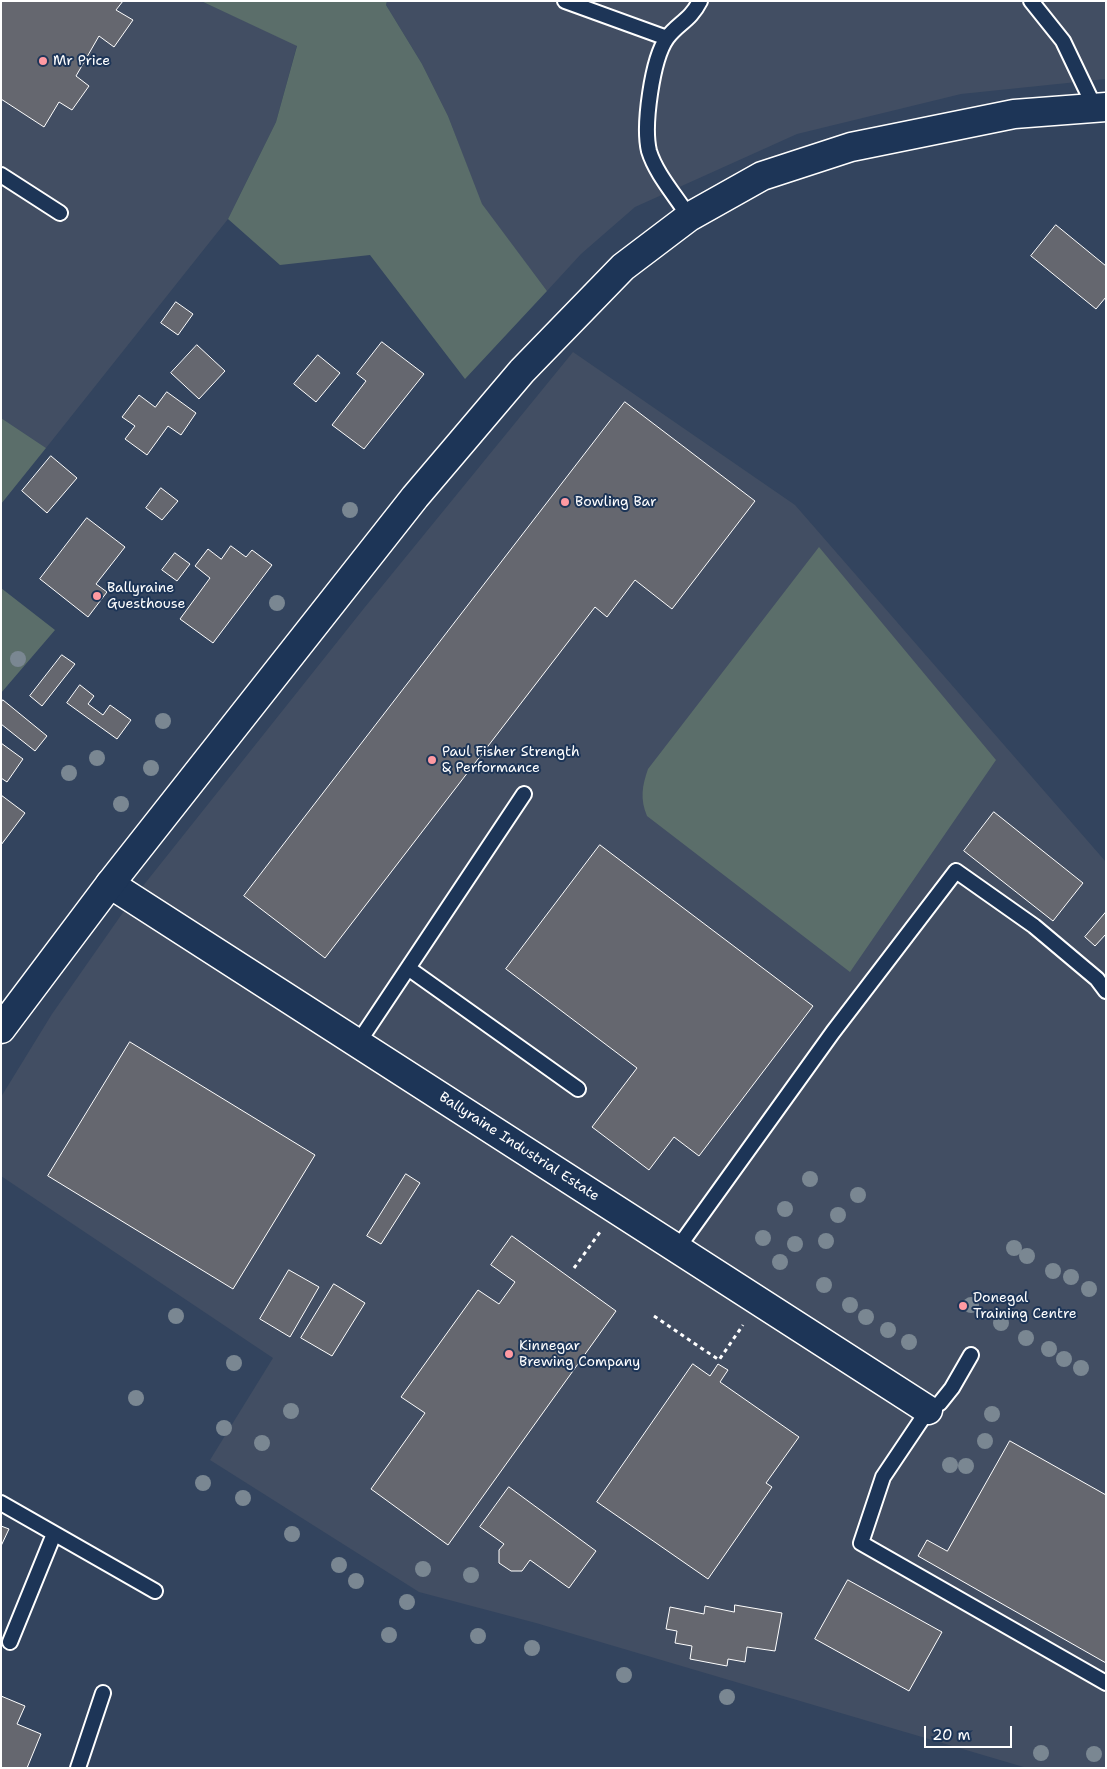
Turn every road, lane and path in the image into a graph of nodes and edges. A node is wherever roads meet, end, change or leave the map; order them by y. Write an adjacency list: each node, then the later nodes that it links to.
1 (565, 1): 4 (lane)
2 (700, 1): 4 (lane)
3 (1031, 1): 5 (lane)
4 (667, 38): 8 (lane)
5 (1100, 107): 8 (main road)
6 (1, 175): 7 (lane)
7 (60, 213)
8 (689, 216): 10 (main road)
9 (524, 794): 11 (lane)
10 (110, 884): 13 (main road); 14 (main road, Ballyraine Industrial Estate)
11 (408, 968): 14 (lane); 15 (lane)
12 (1106, 992): 17 (lane)
13 (1, 1029)
14 (358, 1043): 17 (main road, Ballyraine Industrial Estate)
15 (578, 1089)
16 (606, 1224): 18 (path)
17 (677, 1249): 22 (main road, Ballyraine Industrial Estate)
18 (574, 1268)
19 (654, 1316): 20 (path)
20 (744, 1324)
21 (972, 1355): 22 (lane)
22 (928, 1410): 27 (lane)
23 (1, 1503): 24 (lane)
24 (54, 1534): 25 (lane); 26 (lane)
25 (155, 1591)
26 (10, 1642)
27 (1106, 1683)
28 (103, 1693): 29 (lane)
29 (78, 1768)

